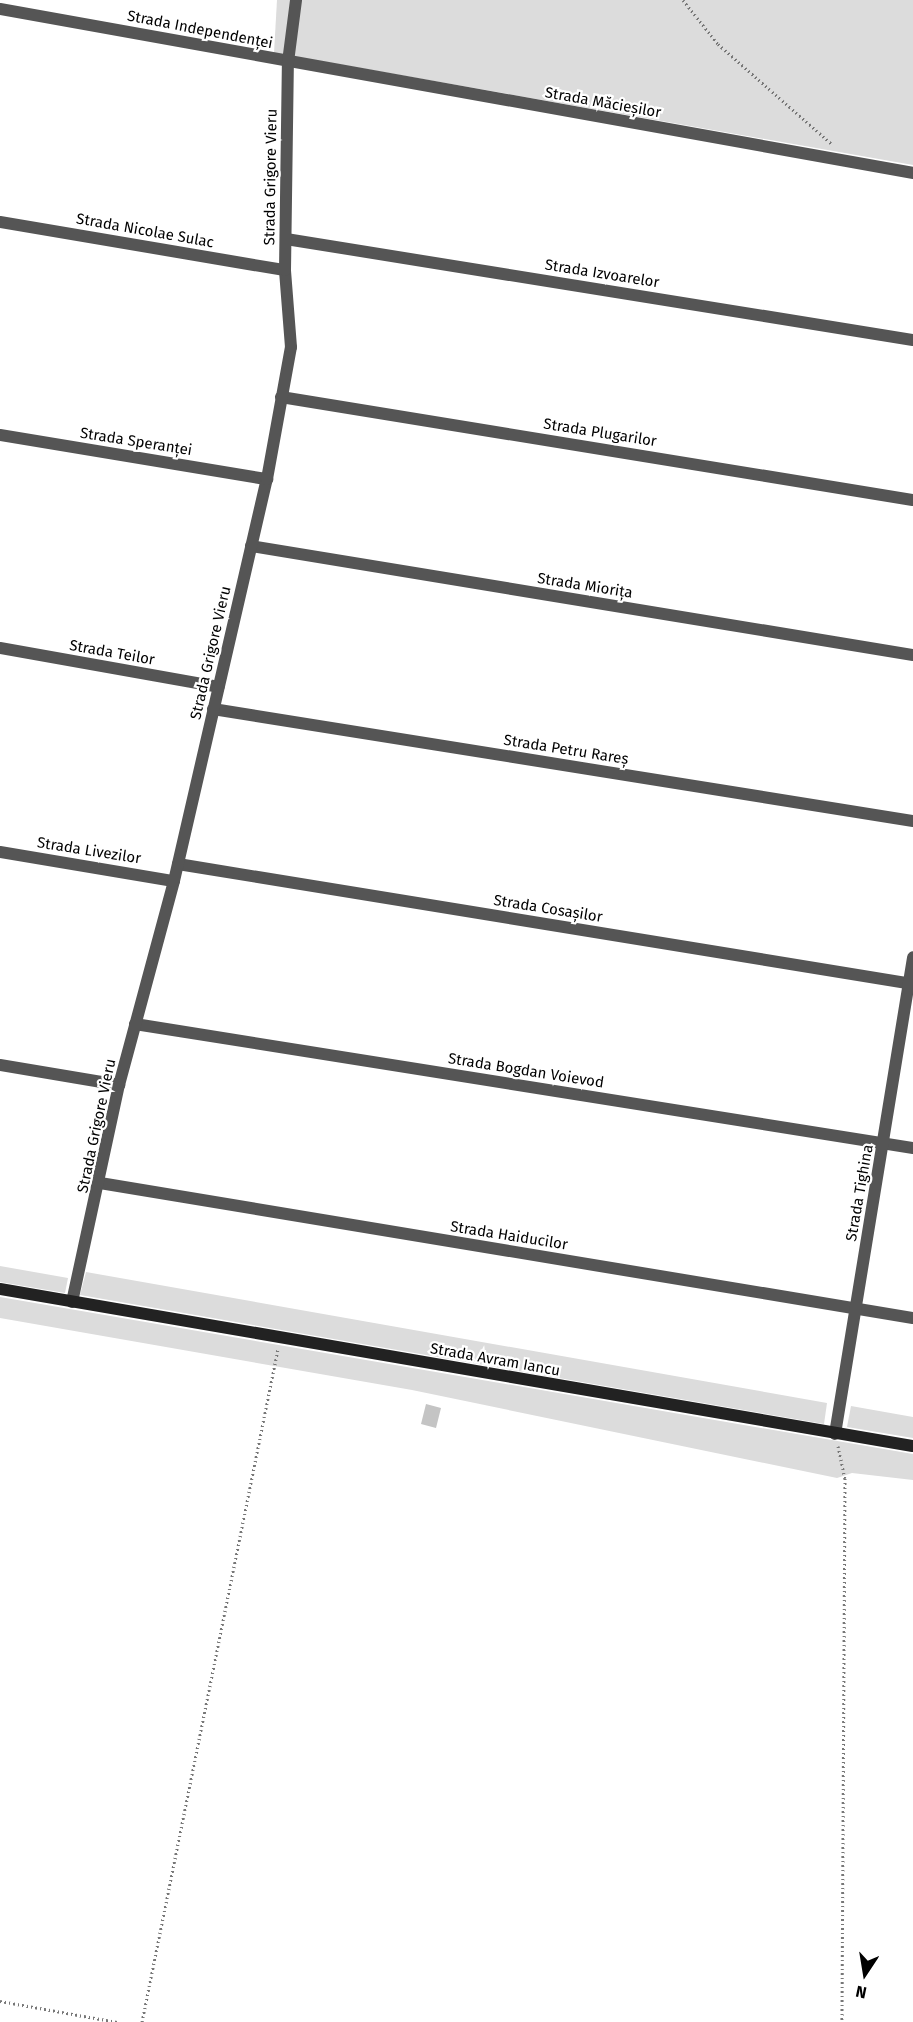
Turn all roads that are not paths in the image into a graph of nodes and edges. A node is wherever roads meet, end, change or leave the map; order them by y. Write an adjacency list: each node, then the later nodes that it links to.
1 (296, 0): 3 (street, Strada Grigore Vieru)
2 (0, 9): 3 (street, Strada Independenței)
3 (288, 62): 4 (street, Strada Măcieșilor); 6 (street, Strada Grigore Vieru)
4 (913, 173)
5 (0, 222): 7 (street, Strada Nicolae Sulac)
6 (285, 239): 7 (street, Strada Grigore Vieru); 8 (street, Strada Izvoarelor)
7 (285, 270): 9 (street, Strada Grigore Vieru)
8 (913, 340)
9 (282, 397): 11 (street, Strada Grigore Vieru); 12 (street, Strada Plugarilor)
10 (0, 435): 11 (street, Strada Speranței)
11 (267, 479): 13 (street, Strada Grigore Vieru)
12 (913, 500)
13 (251, 546): 15 (street, Strada Miorița); 16 (street, Strada Grigore Vieru)
14 (0, 648): 16 (street, Strada Teilor)
15 (913, 655)
16 (219, 687): 17 (street, Strada Grigore Vieru)
17 (213, 710): 18 (street, Strada Petru Rareș); 20 (street, Strada Grigore Vieru)
18 (913, 821)
19 (0, 852): 21 (street, Strada Livezilor)
20 (178, 864): 21 (street, Strada Grigore Vieru); 23 (street, Strada Cosașilor)
21 (174, 881): 24 (street, Strada Grigore Vieru)
22 (913, 957): 23 (street, Strada Tighina)
23 (911, 984): 27 (street, Strada Tighina)
24 (135, 1024): 26 (street, Strada Grigore Vieru); 27 (street, Strada Bogdan Voievod)
25 (0, 1065): 26 (street)
26 (119, 1085): 29 (street, Strada Grigore Vieru)
27 (885, 1143): 28 (street, Strada Bogdan Voievod); 32 (street, Strada Tighina)
28 (913, 1148)
29 (100, 1184): 31 (street, Strada Grigore Vieru); 32 (street, Strada Haiducilor)
30 (0, 1289): 31 (street, Strada Avram Iancu)
31 (72, 1302): 34 (street, Strada Avram Iancu)
32 (855, 1308): 33 (street, Strada Haiducilor); 34 (street, Strada Tighina)
33 (913, 1318)
34 (835, 1434): 35 (street, Strada Avram Iancu)
35 (913, 1446)

